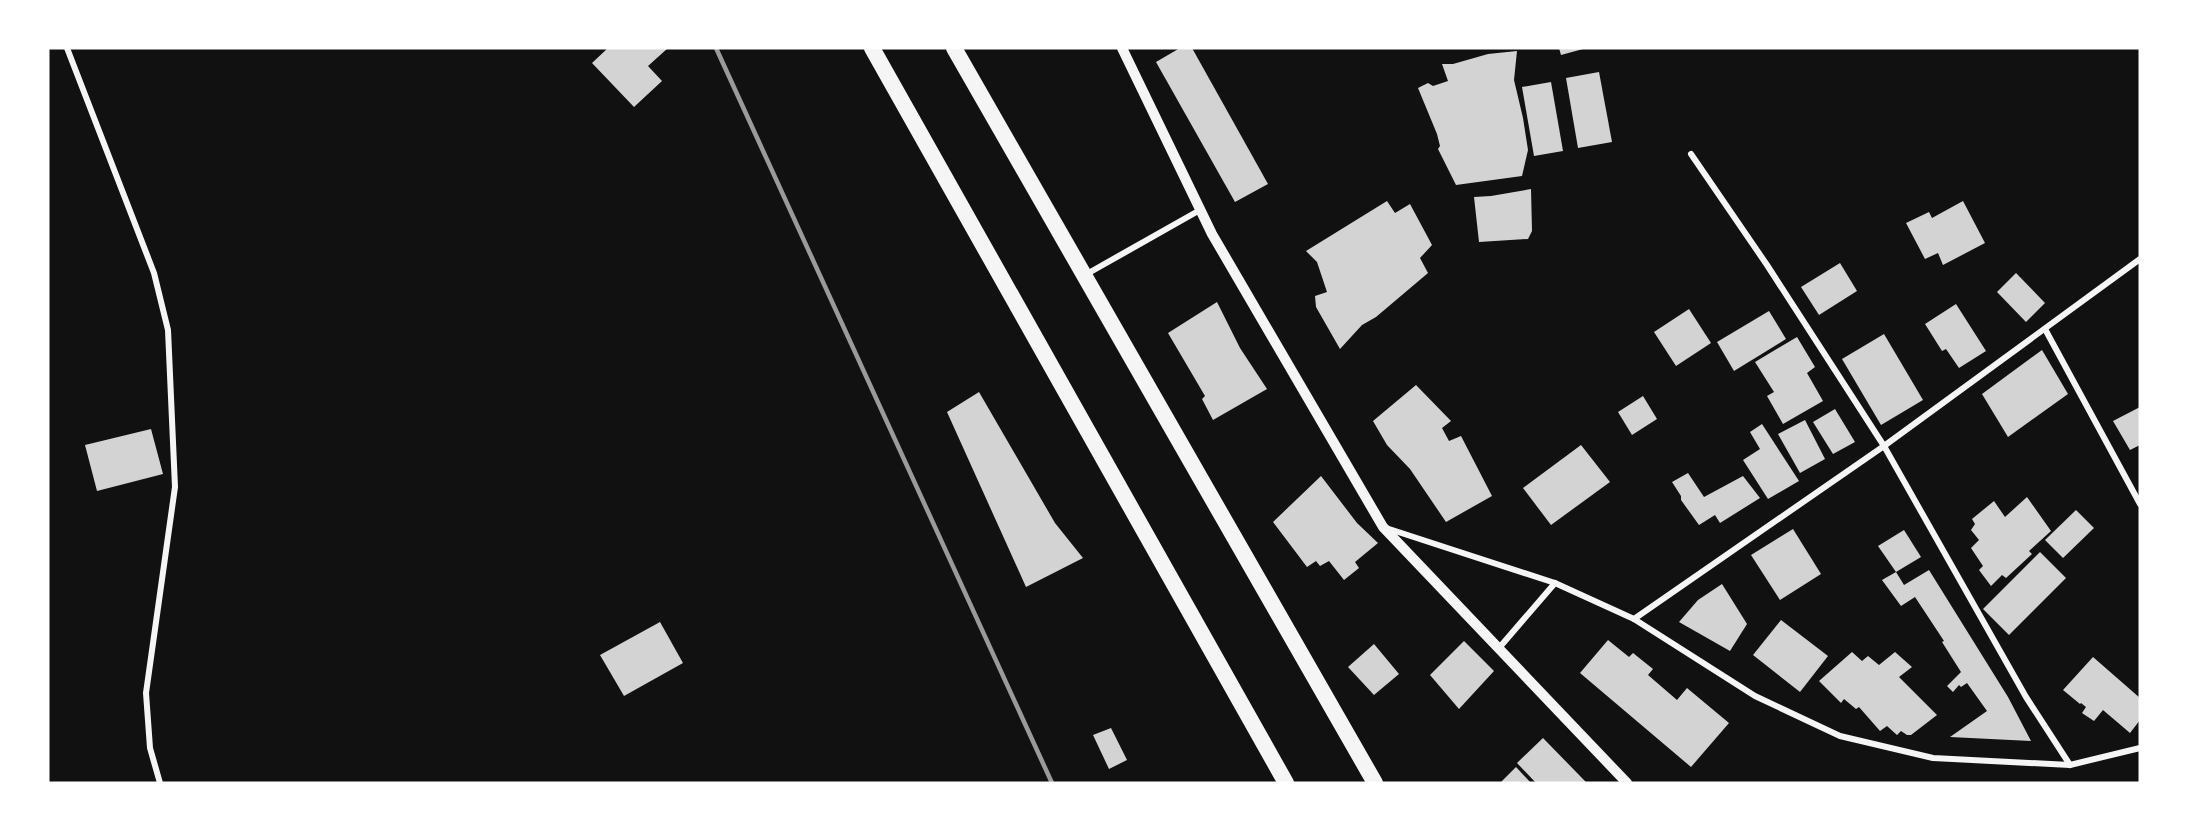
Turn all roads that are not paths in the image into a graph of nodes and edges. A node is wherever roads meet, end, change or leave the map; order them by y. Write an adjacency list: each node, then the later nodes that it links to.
1 (67, 48): 18 (street)
2 (872, 48): 19 (highway)
3 (954, 48): 8 (highway)
4 (1122, 48): 6 (street)
5 (1691, 154): 10 (street)
6 (1200, 210): 8 (street); 12 (street)
7 (2140, 259): 9 (street)
8 (1084, 275): 20 (highway)
9 (2045, 328): 10 (street); 11 (street)
10 (1884, 446): 14 (street); 17 (street)
11 (2140, 504)
12 (1383, 527): 13 (street); 15 (street)
13 (1556, 583): 14 (street); 15 (street)
14 (1634, 619): 17 (street)
15 (1499, 648): 21 (street)
16 (2140, 748): 17 (street)
17 (2070, 765)
18 (160, 783)
19 (1286, 783)
20 (1375, 783)
21 (1627, 783)

